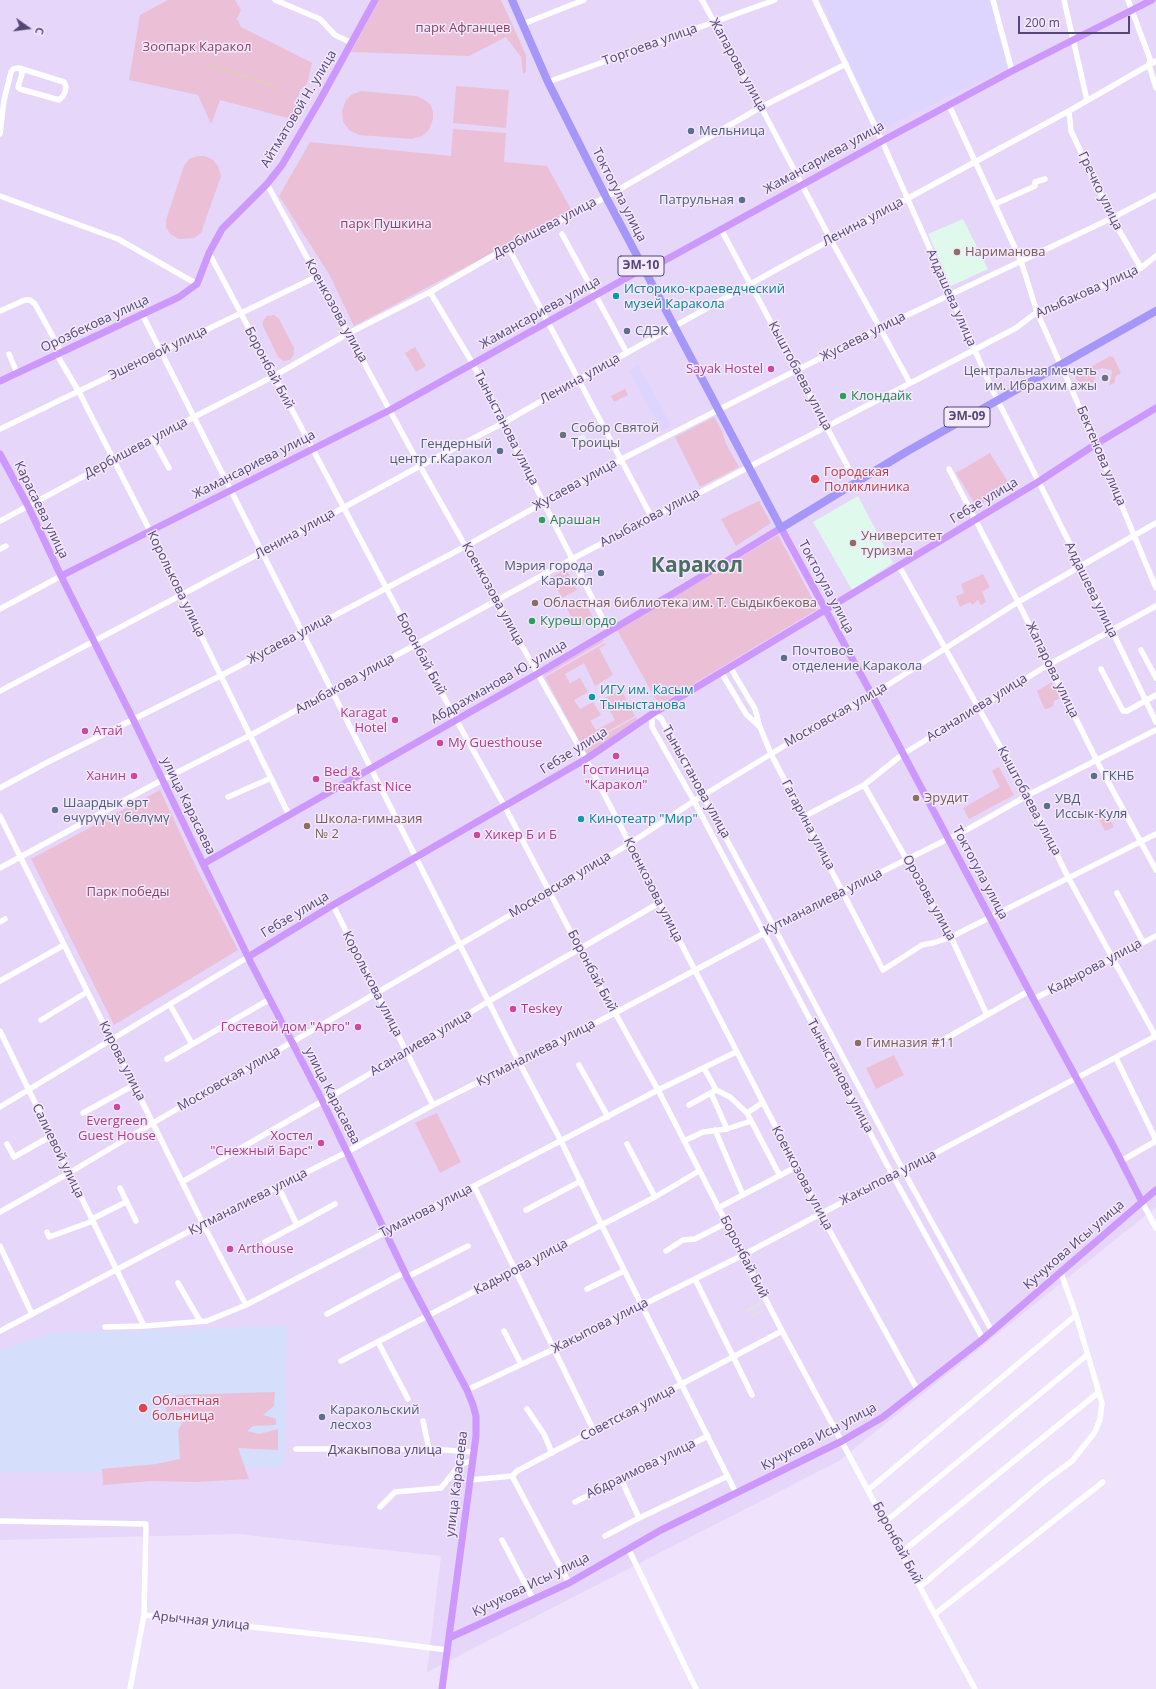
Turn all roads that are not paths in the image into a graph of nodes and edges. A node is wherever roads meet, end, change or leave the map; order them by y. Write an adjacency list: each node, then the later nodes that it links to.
1 (275, 0): 16 (street)
2 (375, 0): 16 (main road, Айтматовой Н. улица)
3 (512, 0): 14 (highway, Токтогула улица / ЭМ-10)
4 (584, 0): 14 (street)
5 (702, 0): 13 (street, Жапарова улица)
6 (774, 0): 13 (street, Торгоева улица)
7 (815, 0): 18 (street, Алдашева улица)
8 (994, 0): 21 (street)
9 (1064, 0): 15 (street)
10 (1128, 0): 12 (street)
11 (1152, 0): 12 (main road, Жамансариева улица)
12 (1132, 10): 15 (main road, Жамансариева улица); 19 (street)
13 (714, 22): 22 (street, Торгоева улица); 26 (street, Жапарова улица)
14 (523, 24): 22 (highway, Токтогула улица / ЭМ-10)
15 (1074, 40): 21 (main road, Жамансариева улица); 24 (street)
16 (352, 43): 32 (main road, Айтматовой Н. улица)
17 (1156, 61): 19 (street, Ленина улица)
18 (846, 64): 26 (street, Дербишева улица); 29 (street, Алдашева улица)
19 (1149, 65): 23 (street); 24 (street, Ленина улица)
20 (20, 69): 20 (street); 28 (street)
21 (1012, 71): 25 (main road, Жамансариева улица)
22 (548, 82): 36 (highway, Токтогула улица / ЭМ-10)
23 (1156, 88)
24 (1087, 100): 27 (street, Ленина улица)
25 (949, 105): 29 (main road, Жамансариева улица); 30 (street, Бектенова улица)
26 (761, 107): 33 (street, Жапарова улица); 36 (street, Дербишева улица)
27 (1069, 111): 30 (street, Ленина улица); 39 (street, Гречко улица)
28 (0, 134)
29 (882, 141): 33 (main road, Жамансариева улица); 37 (street, Алдашева улица)
30 (976, 162): 37 (street, Ленина улица); 38 (street, Бектенова улица)
31 (1045, 179): 38 (street)
32 (267, 184): 44 (main road, Айтматовой Н. улица); 49 (street, Коенкозова улица)
33 (801, 185): 40 (main road, Жамансариева улица); 42 (street, Жапарова улица)
34 (1156, 195): 39 (street, Жусаева улица)
35 (0, 196): 50 (street)
36 (606, 197): 43 (street, Дербишева улица); 48 (highway, Токтогула улица / ЭМ-10)
37 (907, 199): 42 (street, Ленина улица); 53 (street, Алдашева улица)
38 (995, 204): 46 (street, Бектенова улица)
39 (1112, 218): 46 (street, Жусаева улица); 47 (street, Гречко улица)
40 (721, 229): 48 (main road, Жамансариева улица); 51 (street, Кыштобаева улица)
41 (562, 234): 54 (street)
42 (831, 240): 51 (street, Ленина улица); 62 (street, Жапарова улица)
43 (508, 247): 52 (street, Дербишева улица); 60 (street)
44 (209, 253): 50 (main road, Айтматовой Н. улица); 58 (street, Боронбай Бий)
45 (1156, 256): 47 (street, Алыбакова улица)
46 (1021, 261): 53 (street, Жусаева улица); 57 (street, Бектенова улица)
47 (1141, 268): 57 (street, Алыбакова улица)
48 (644, 270): 54 (main road, Жамансариева улица); 61 (highway, Токтогула улица / ЭМ-10)
49 (316, 277): 58 (street, Эшеновой улица); 63 (street, Коенкозова улица)
50 (197, 284): 59 (main road, Орозбекова улица)
51 (752, 284): 61 (street, Ленина улица); 71 (street, Кыштобаева улица)
52 (430, 292): 63 (street, Дербишева улица); 69 (street, Тыныстанова улица)
53 (949, 295): 62 (street, Жусаева улица); 64 (street, Алдашева улица)
54 (595, 296): 60 (main road, Жамансариева улица); 66 (street)
55 (0, 311): 68 (street, Королькова улица)
56 (1156, 311): 70 (highway, Абдрахманова Ю. улица / ЭМ-09)
57 (1037, 312): 64 (street, Алыбакова улица); 70 (street, Бектенова улица)
58 (241, 313): 65 (street, Эшеновой улица); 73 (street, Боронбай Бий)
59 (142, 314): 65 (street); 68 (main road, Орозбекова улица)
60 (549, 321): 69 (main road, Жамансариева улица); 74 (street)
61 (675, 327): 66 (street, Ленина улица); 81 (highway, Токтогула улица / ЭМ-10)
62 (880, 328): 71 (street, Жусаева улица); 76 (street, Жапарова улица)
63 (349, 334): 73 (street, Дербишева улица); 80 (street, Коенкозова улица)
64 (974, 350): 76 (street, Алыбакова улица); 78 (street, Алдашева улица)
65 (161, 352): 77 (street, Эшеновой улица); 82 (street)
66 (627, 353): 74 (street, Ленина улица)
67 (9, 354): 72 (street)
68 (59, 354): 72 (main road, Орозбекова улица); 77 (street, Королькова улица)
69 (473, 364): 80 (main road, Жамансариева улица); 83 (street, Тыныстанова улица)
70 (1061, 365): 78 (highway, Абдрахманова Ю. улица / ЭМ-09); 87 (street, Бектенова улица)
71 (797, 370): 81 (street, Жусаева улица); 84 (street, Кыштобаева улица)
72 (17, 373): 75 (main road, Орозбекова улица)
73 (274, 376): 82 (street, Дербишева улица); 88 (street, Боронбай Бий)
74 (578, 380): 83 (street, Ленина улица); 91 (street)
75 (0, 381)
76 (910, 383): 84 (street, Алыбакова улица)
77 (79, 392): 85 (street, Эшеновой улица); 90 (street, Королькова улица)
78 (998, 400): 96 (highway, Абдрахманова Ю. улица / ЭМ-09); 97 (street, Алдашева улица)
79 (1156, 408): 87 (main road, Гебзе улица)
80 (390, 410): 88 (main road, Жамансариева улица); 92 (street, Коенкозова улица)
81 (718, 410): 91 (street, Жусаева улица); 93 (highway, Токтогула улица / ЭМ-10)
82 (194, 417): 86 (street, Дербишева улица); 98 (street)
83 (503, 423): 92 (street, Ленина улица); 99 (street, Тыныстанова улица)
84 (826, 426): 93 (street, Алыбакова улица); 96 (street, Кыштобаева улица)
85 (0, 429)
86 (153, 439): 90 (street, Дербишева улица); 94 (street)
87 (1096, 444): 97 (main road, Гебзе улица); 108 (street, Бектенова улица)
88 (312, 450): 98 (main road, Жамансариева улица); 101 (street, Боронбай Бий)
89 (0, 454): 100 (main road, Карасаева улица)
90 (113, 460): 100 (street, Дербишева улица); 107 (street, Королькова улица)
91 (620, 460): 99 (street, Жусаева улица); 102 (street)
92 (420, 466): 101 (street, Ленина улица); 110 (street, Коенкозова улица)
93 (749, 467): 102 (street, Алыбакова улица); 106 (highway, Токтогула улица / ЭМ-10)
94 (169, 468)
95 (949, 469): 103 (street, Жапарова улица)
96 (856, 482): 106 (highway, Абдрахманова Ю. улица / ЭМ-09)
97 (1038, 482): 103 (main road, Гебзе улица); 115 (street, Алдашева улица)
98 (231, 490): 107 (main road, Жамансариева улица); 112 (street)
99 (543, 502): 110 (street, Жусаева улица); 113 (street, Тыныстанова улица)
100 (28, 506): 104 (street, Дербишева улица); 116 (main road, Карасаева улица)
101 (343, 508): 112 (street, Ленина улица); 117 (street, Боронбай Бий)
102 (651, 516): 113 (street, Алыбакова улица)
103 (975, 520): 114 (main road, Гебзе улица); 121 (street, Жапарова улица)
104 (0, 521)
105 (1156, 523): 108 (street, Московская улица)
106 (780, 528): 124 (main road, Токтогула улица); 126 (main road, Абдрахманова Ю. улица)
107 (150, 531): 116 (main road, Жамансариева улица); 119 (street, Королькова улица)
108 (1135, 536): 115 (street, Московская улица); 118 (street, Бектенова улица)
109 (6, 546): 111 (street)
110 (466, 546): 117 (street, Жусаева улица); 120 (street, Коенкозова улица)
111 (0, 549)
112 (262, 552): 119 (street, Ленина улица); 127 (street)
113 (572, 559): 120 (street, Алыбакова улица); 126 (street, Тыныстанова улица)
114 (899, 566): 124 (main road, Гебзе улица); 130 (street, Кыштобаева улица)
115 (1081, 566): 121 (street, Московская улица); 125 (street, Алдашева улица)
116 (61, 576): 123 (street, Жамансариева улица); 128 (main road, улица Карасаева)
117 (386, 588): 127 (street, Жусаева улица); 129 (street, Боронбай Бий)
118 (1156, 588)
119 (181, 595): 128 (street, Ленина улица); 137 (street, Королькова улица)
120 (496, 602): 129 (street, Алыбакова улица); 136 (street, Коенкозова улица)
121 (1018, 602): 130 (street, Московская улица); 132 (street, Жапарова улица)
122 (1156, 606): 125 (street, Асаналиева улица)
123 (0, 609)
124 (825, 610): 133 (main road, Гебзе улица); 141 (main road, Токтогула улица)
125 (1111, 630): 132 (street, Асаналиева улица); 143 (street, Алдашева улица)
126 (609, 631): 136 (main road, Абдрахманова Ю. улица)
127 (302, 632): 137 (street, Жусаева улица); 140 (street)
128 (92, 641): 139 (street, Ленина улица); 147 (main road, улица Карасаева)
129 (416, 645): 140 (street, Алыбакова улица); 146 (street, Боронбай Бий)
130 (946, 649): 141 (street, Московская улица); 144 (street, Кыштобаева улица)
131 (1141, 650): 138 (street)
132 (1048, 665): 144 (street, Асаналиева улица); 155 (street, Жапарова улица)
133 (730, 667): 135 (main road, Гебзе улица); 149 (street, Гагарина улица)
134 (1101, 669): 143 (street)
135 (721, 672): 145 (main road, Гебзе улица); 149 (street, Гагарина улица)
136 (537, 674): 146 (main road, Абдрахманова Ю. улица); 154 (street, Коенкозова улица)
137 (222, 675): 147 (street, Жусаева улица); 151 (street, Королькова улица)
138 (1156, 678)
139 (0, 691)
140 (332, 691): 151 (street, Алыбакова улица); 156 (street)
141 (872, 695): 152 (street, Московская улица); 153 (main road, Токтогула улица)
142 (1156, 695): 143 (street)
143 (1145, 701): 148 (street, Алдашева улица)
144 (978, 708): 153 (street, Асаналиева улица); 162 (street, Кыштобаева улица)
145 (652, 714): 154 (main road, Гебзе улица); 161 (street, Тыныстанова улица); 164 (street, Тыныстанова улица)
146 (456, 720): 156 (main road, Абдрахманова Ю. улица); 165 (street, Боронбай Бий)
147 (134, 721): 158 (main road, улица Карасаева); 160 (street, Жусаева улица)
148 (1156, 722)
149 (760, 727): 152 (street, Гагарина улица)
150 (1156, 730): 155 (street, Кутманалиева улица)
151 (250, 735): 157 (street, Королькова улица); 158 (street, Алыбакова улица)
152 (771, 754): 161 (street, Московская улица); 168 (street, Гагарина улица)
153 (903, 754): 159 (street, Асаналиева улица); 170 (main road, Токтогула улица)
154 (586, 759): 165 (main road, Гебзе улица); 172 (street, Коенкозова улица)
155 (1098, 761): 162 (street, Кутманалиева улица); 171 (street, Жапарова улица)
156 (371, 768): 166 (main road, Абдрахманова Ю. улица); 174 (street)
157 (271, 778): 163 (street); 166 (street, Королькова улица)
158 (162, 780): 173 (street, Алыбакова улица); 176 (main road, улица Карасаева)
159 (864, 785): 168 (street, Асаналиева улица); 175 (street, Орозова улица)
160 (0, 788)
161 (703, 796): 164 (street, Московская улица); 186 (street, Тыныстанова улица)
162 (1028, 796): 170 (street, Кутманалиева улица); 179 (street, Кыштобаева улица)
163 (228, 797)
164 (694, 801): 172 (street, Московская улица); 187 (street, Тыныстанова улица)
165 (505, 807): 174 (main road, Гебзе улица); 181 (street, Боронбай Бий)
166 (289, 815): 176 (main road, Абдрахманова Ю. улица)
167 (0, 816): 173 (street, Кирова улица)
168 (803, 817): 180 (street, Гагарина улица)
169 (1156, 834): 171 (street, Гагарина улица)
170 (949, 838): 175 (street, Кутманалиева улица); 185 (main road, Токтогула улица)
171 (1140, 842): 178 (street, Жапарова улица); 179 (street, Гагарина улица)
172 (629, 844): 181 (street, Московская улица); 183 (street, Коенкозова улица)
173 (20, 858): 177 (street, Алыбакова улица); 191 (street, Кирова улица)
174 (417, 858): 184 (main road, Гебзе улица); 192 (street)
175 (908, 859): 180 (street, Кутманалиева улица); 189 (street, Орозова улица)
176 (203, 864): 194 (main road, улица Карасаева)
177 (0, 868)
178 (1156, 870)
179 (1069, 879): 185 (street, Гагарина улица); 195 (street, Кыштобаева улица)
180 (843, 891): 186 (street, Кутманалиева улица); 189 (street, Гагарина улица)
181 (550, 892): 192 (street, Московская улица); 193 (street, Боронбай Бий)
182 (1117, 893): 190 (street)
183 (659, 903): 193 (street, Асаналиева улица); 196 (street, Коенкозова улица)
184 (333, 905): 194 (main road, Гебзе улица); 200 (street, Королькова улица)
185 (990, 918): 189 (street, Гагарина улица); 198 (main road, Токтогула улица)
186 (774, 927): 187 (street, Кутманалиева улица); 247 (street, Тыныстанова улица)
187 (764, 933): 196 (street, Кутманалиева улица); 251 (street, Тыныстанова улица)
188 (1156, 936): 190 (street, Кадырова улица)
189 (951, 937): 206 (street, Орозова улица)
190 (1143, 942): 195 (street, Кадырова улица)
191 (64, 945): 197 (street); 199 (street, Кирова улица)
192 (460, 945): 200 (street, Московская улица); 203 (street)
193 (579, 948): 203 (street, Асаналиева улица); 205 (street, Боронбай Бий)
194 (248, 957): 201 (main road, улица Карасаева); 204 (street, Гебзе улица)
195 (1113, 958): 202 (street, Кадырова улица); 209 (street, Кыштобаева улица)
196 (695, 970): 205 (street, Кутманалиева улица); 215 (street, Коенкозова улица)
197 (0, 980)
198 (1029, 991): 202 (main road, Токтогула улица); 206 (street, Кадырова улица)
199 (87, 992): 207 (street); 210 (street, Кирова улица)
200 (377, 993): 211 (street, Московская улица); 214 (street, Королькова улица)
201 (270, 999): 211 (main road, улица Карасаева); 212 (street)
202 (1034, 999): 221 (main road, Токтогула улица)
203 (489, 1001): 214 (street, Асаналиева улица); 218 (street)
204 (170, 1005): 210 (street, Гебзе улица); 212 (street)
205 (615, 1013): 218 (street, Кутманалиева улица); 224 (street, Боронбай Бий)
206 (987, 1015): 213 (street, Кадырова улица)
207 (41, 1020)
208 (0, 1031): 223 (street, Салиевой улица)
209 (1156, 1037): 216 (street, Жакыпова улица)
210 (111, 1041): 222 (street, Кирова улица); 223 (street, Гебзе улица)
211 (291, 1042): 226 (main road, улица Карасаева); 235 (street, Московская улица)
212 (192, 1044): 217 (street)
213 (936, 1044)
214 (406, 1051): 226 (street, Асаналиева улица); 228 (street, Королькова улица)
215 (736, 1052): 220 (street, Туманова улица); 227 (street, Коенкозова улица)
216 (1116, 1058): 221 (street, Жакыпова улица); 239 (street)
217 (167, 1059)
218 (519, 1062): 228 (street, Кутманалиева улица); 240 (street)
219 (579, 1065): 233 (street)
220 (704, 1068): 224 (street, Туманова улица); 225 (street)
221 (1076, 1078): 245 (main road, Токтогула улица); 247 (street, Жакыпова улица)
222 (134, 1085): 231 (street); 235 (street, Кирова улица)
223 (28, 1090): 230 (street, Гебзе улица); 238 (street, Салиевой улица)
224 (658, 1090): 233 (street, Туманова улица); 241 (street, Боронбай Бий)
225 (713, 1092): 229 (street); 232 (street); 236 (street)
226 (322, 1100): 244 (main road, улица Карасаева); 253 (street, Асаналиева улица)
227 (762, 1103): 232 (street); 246 (street, Коенкозова улица)
228 (433, 1105): 244 (street, Кутманалиева улица)
229 (689, 1105)
230 (0, 1107)
231 (83, 1113)
232 (747, 1113): 234 (street)
233 (608, 1117): 240 (street, Туманова улица)
234 (751, 1121): 236 (street); 250 (street)
235 (153, 1123): 249 (street, Московская улица); 253 (street, Кирова улица)
236 (727, 1129): 237 (street)
237 (715, 1130): 241 (street); 258 (street)
238 (51, 1136): 242 (street); 249 (street, Салиевой улица)
239 (1156, 1140): 245 (street)
240 (561, 1141): 252 (street); 255 (street, Туманова улица)
241 (684, 1141): 248 (street, Боронбай Бий)
242 (7, 1144)
243 (627, 1144): 259 (street)
244 (347, 1152): 254 (street, Кутманалиева улица); 275 (main road, улица Карасаева)
245 (1122, 1161): 261 (main road, Токтогула улица)
246 (796, 1167): 250 (street); 266 (street, Коенкозова улица)
247 (903, 1170): 251 (street, Жакыпова улица); 301 (street, Тыныстанова улица)
248 (699, 1171): 259 (street, Кадырова улица); 263 (street, Боронбай Бий)
249 (69, 1174): 265 (street, Московская улица); 267 (street, Салиевой улица)
250 (780, 1176): 258 (street)
251 (893, 1176): 266 (street, Жакыпова улица); 302 (street, Тыныстанова улица)
252 (581, 1181): 264 (street); 271 (street)
253 (182, 1182): 270 (street, Кирова улица)
254 (278, 1186): 270 (street, Кутманалиева улица); 272 (street)
255 (474, 1186): 275 (street, Туманова улица); 281 (street)
256 (120, 1188): 260 (street)
257 (1156, 1190): 261 (main road, Кучукова Исы улица)
258 (743, 1195): 263 (street)
259 (655, 1197): 271 (street, Кадырова улица)
260 (126, 1202): 267 (street); 268 (street)
261 (1142, 1202): 273 (street); 284 (main road, Кучукова Исы улица)
262 (335, 1204): 272 (street)
263 (718, 1208): 269 (street, Боронбай Бий)
264 (526, 1210)
265 (0, 1212)
266 (820, 1213): 280 (street, Жакыпова улица); 310 (street, Коенкозова улица)
267 (92, 1220): 274 (street); 282 (street, Салиевой улица)
268 (136, 1221)
269 (726, 1223): 279 (street); 280 (street, Боронбай Бий)
270 (203, 1224): 282 (street, Кутманалиева улица); 289 (street, Кирова улица)
271 (601, 1224): 281 (street, Кадырова улица); 283 (street)
272 (297, 1225): 276 (street)
273 (1156, 1228)
274 (47, 1232)
275 (386, 1232): 285 (main road, улица Карасаева); 289 (street, Туманова улица)
276 (265, 1242)
277 (0, 1246): 291 (street)
278 (468, 1246): 285 (street)
279 (666, 1251)
280 (743, 1255): 286 (street, Жакыпова улица); 300 (street, Боронбай Бий)
281 (514, 1269): 294 (street, Кадырова улица); 304 (street)
282 (117, 1270): 291 (street, Кутманалиева улица); 296 (street, Салиевой улица)
283 (624, 1271): 288 (street); 290 (street)
284 (1061, 1273): 293 (street); 301 (main road, Кучукова Исы улица)
285 (406, 1275): 292 (street); 294 (main road, улица Карасаева)
286 (695, 1279): 290 (street, Жакыпова улица); 306 (street)
287 (178, 1283): 295 (street)
288 (587, 1289)
289 (246, 1305): 295 (street, Туманова улица)
290 (642, 1305): 304 (street, Жакыпова улица); 309 (street)
291 (32, 1314): 298 (street, Кутманалиева улица)
292 (327, 1314)
293 (1076, 1315): 305 (street); 330 (street)
294 (428, 1316): 303 (street, Кадырова улица); 311 (main road, улица Карасаева)
295 (200, 1322): 296 (street, Туманова улица)
296 (144, 1326): 297 (street, Туманова улица)
297 (105, 1327)
298 (0, 1330)
299 (504, 1331): 308 (street)
300 (782, 1331): 306 (street, Советская улица); 319 (street, Боронбай Бий)
301 (992, 1331): 302 (main road, Кучукова Исы улица)
302 (983, 1339): 310 (main road, Кучукова Исы улица)
303 (378, 1342): 307 (street, Кадырова улица); 314 (street)
304 (554, 1349): 308 (street, Жакыпова улица); 317 (street)
305 (1087, 1355): 312 (street); 336 (street)
306 (733, 1357): 309 (street, Советская улица); 313 (street)
307 (341, 1361)
308 (521, 1364): 311 (street, Жакыпова улица)
309 (682, 1384): 317 (street, Советская улица); 318 (street)
310 (917, 1389): 319 (main road, Кучукова Исы улица)
311 (467, 1390): 322 (main road, улица Карасаева)
312 (1099, 1392): 340 (street); 342 (street)
313 (752, 1395)
314 (408, 1400)
315 (527, 1409): 323 (street)
316 (422, 1422): 321 (street)
317 (594, 1431): 323 (street, Советская улица)
318 (708, 1436): 326 (street); 327 (street, Абдраимова улица)
319 (842, 1441): 330 (street, Боронбай Бий); 331 (main road, Кучукова Исы улица)
320 (296, 1449): 321 (street, Джакыпова улица)
321 (429, 1449): 322 (street, Джакыпова улица)
322 (474, 1452): 324 (main road, улица Карасаева)
323 (552, 1453): 325 (street, Советская улица)
324 (472, 1462): 328 (main road, улица Карасаева); 333 (street)
325 (512, 1476): 328 (street, Советская улица); 341 (street)
326 (728, 1476): 331 (street); 334 (street)
327 (621, 1479): 332 (street, Абдраимова улица); 334 (street)
328 (470, 1480): 346 (main road, улица Карасаева)
329 (1103, 1482): 344 (street)
330 (868, 1490): 336 (street, Боронбай Бий)
331 (736, 1493): 339 (main road, Кучукова Исы улица)
332 (575, 1502)
333 (380, 1507)
334 (640, 1518): 337 (street)
335 (0, 1521): 345 (street, Арычная улица)
336 (885, 1522): 340 (street, Боронбай Бий)
337 (605, 1536)
338 (502, 1540): 343 (street)
339 (628, 1548): 341 (main road, Кучукова Исы улица); 350 (street)
340 (902, 1552): 342 (street, Боронбай Бий)
341 (569, 1583): 343 (main road, Кучукова Исы улица)
342 (920, 1587): 344 (street, Боронбай Бий)
343 (533, 1599): 346 (main road, Кучукова Исы улица)
344 (935, 1614): 351 (street, Боронбай Бий)
345 (144, 1615): 347 (street, Арычная улица); 348 (street)
346 (449, 1638): 347 (main road, улица Карасаева)
347 (447, 1650): 349 (main road, улица Карасаева)
348 (130, 1689)
349 (442, 1689)
350 (696, 1689)
351 (975, 1689)

